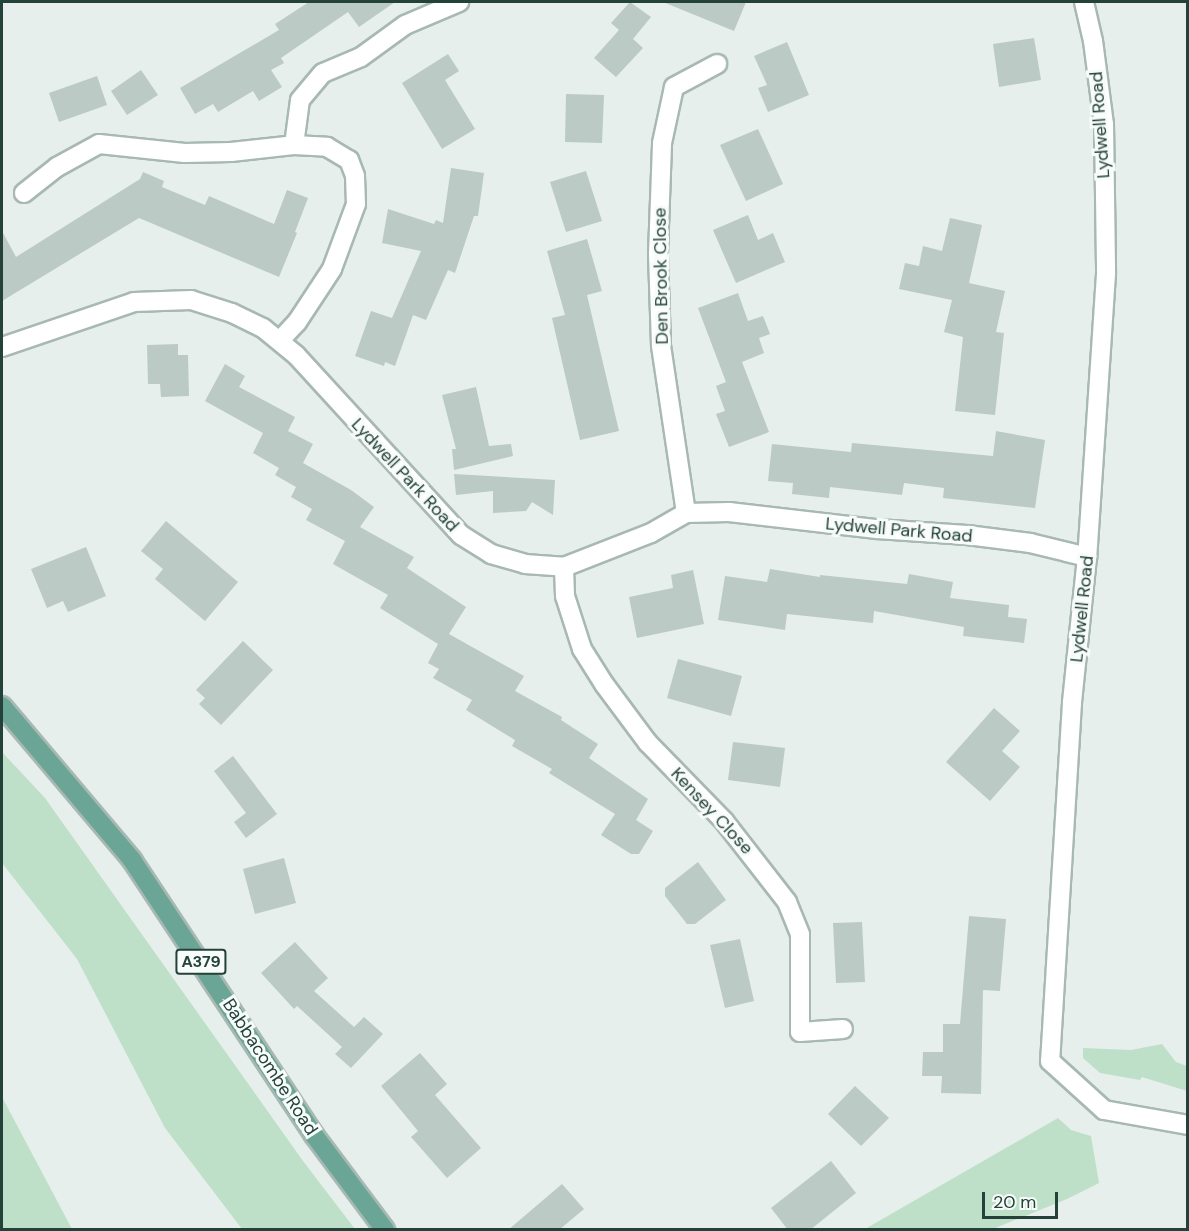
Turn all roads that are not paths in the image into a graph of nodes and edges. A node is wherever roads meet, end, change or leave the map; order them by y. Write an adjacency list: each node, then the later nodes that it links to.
1 (459, 2): 4 (street)
2 (1084, 2): 9 (street, Lydwell Road)
3 (717, 64): 8 (street, Den Brook Close)
4 (294, 144): 5 (street); 6 (street)
5 (24, 193)
6 (280, 340): 7 (street, Lydwell Park Road); 10 (street, Lydwell Park Road)
7 (2, 347)
8 (686, 513): 9 (street, Lydwell Park Road); 10 (street, Lydwell Park Road)
9 (1087, 557): 13 (street, Lydwell Road)
10 (564, 567): 12 (street, Kensey Close)
11 (2, 706): 14 (main road, Babbacombe Road / A379)
12 (843, 1029)
13 (1188, 1125)
14 (385, 1230)

